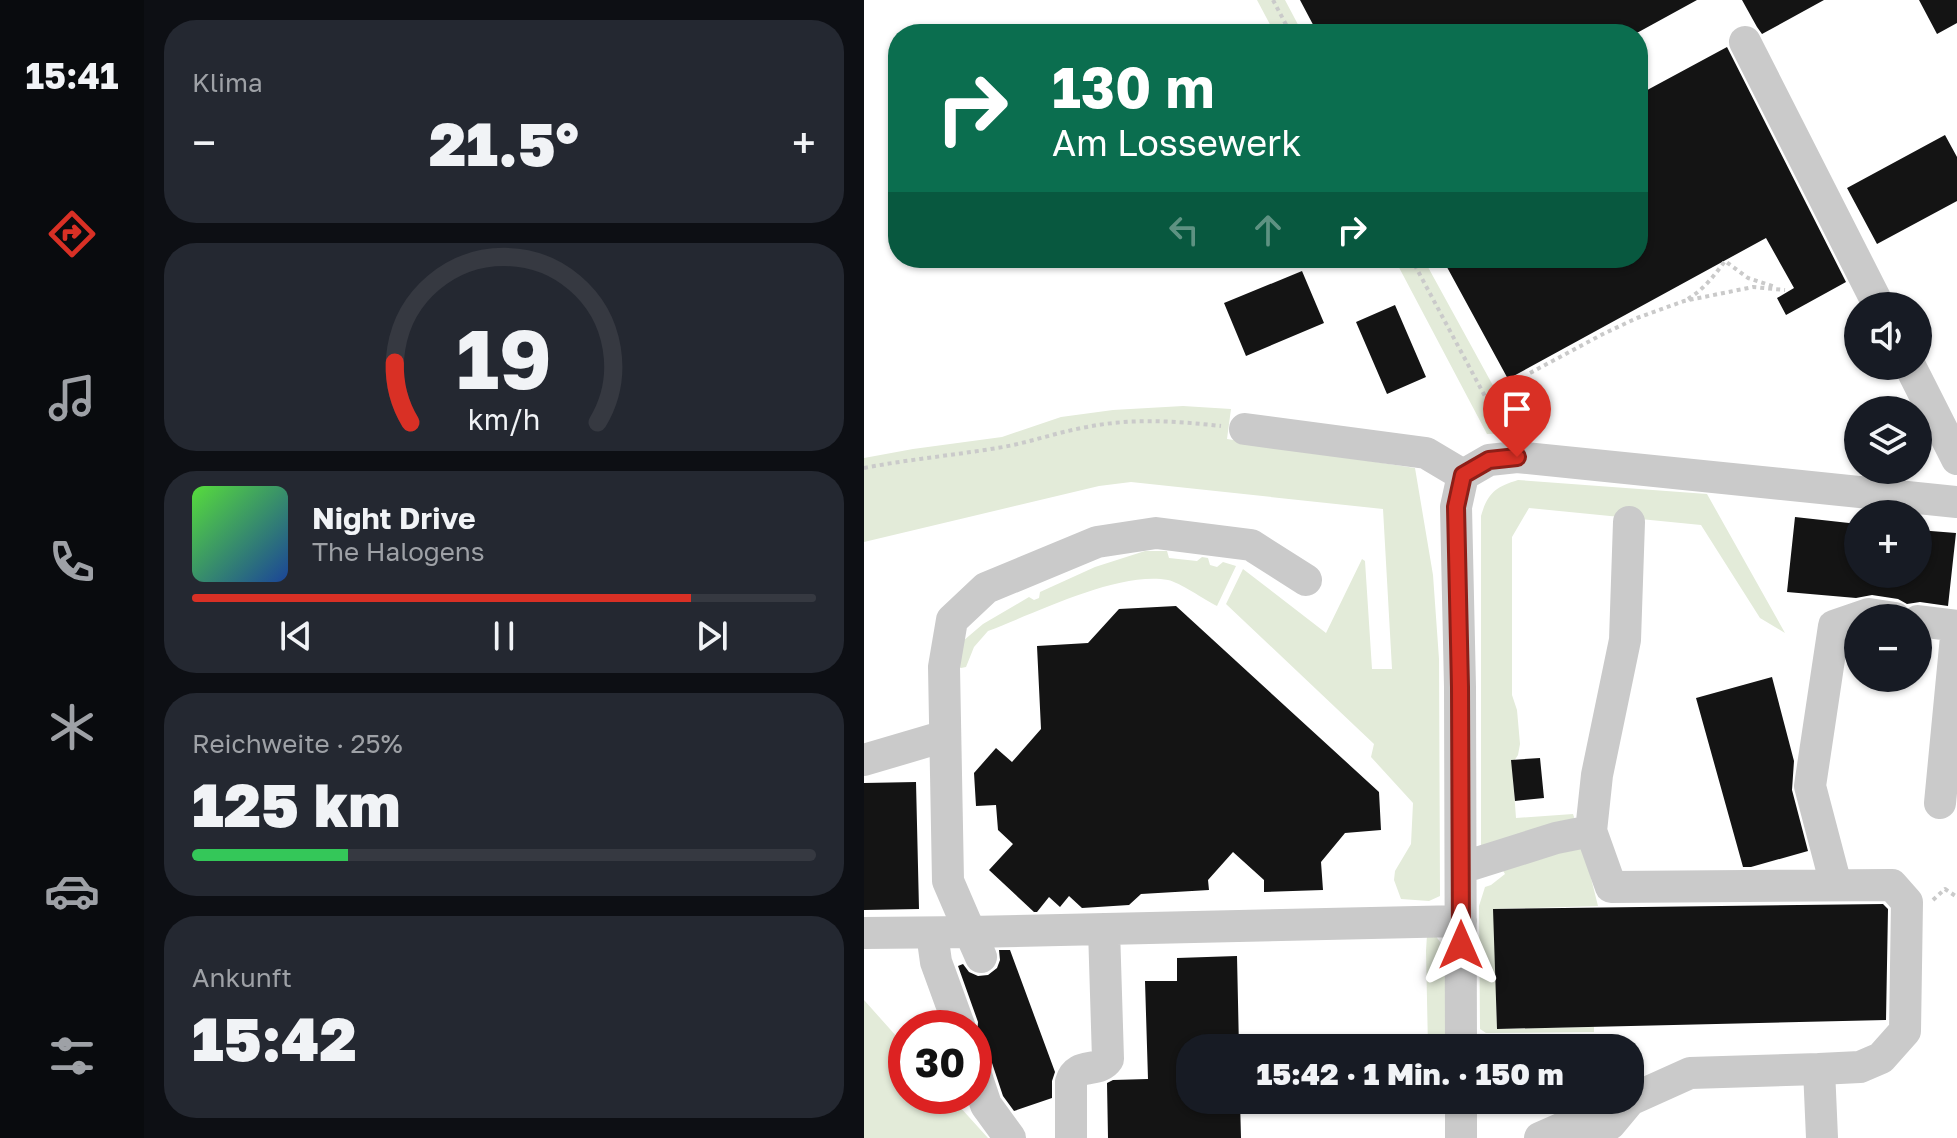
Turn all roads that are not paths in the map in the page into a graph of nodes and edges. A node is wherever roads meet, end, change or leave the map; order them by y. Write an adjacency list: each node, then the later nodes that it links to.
1 (1745, 42): 2 (street)
2 (1872, 292)
3 (1917, 380): 5 (street)
4 (1245, 429): 6 (street)
5 (1957, 459)
6 (1463, 475): 7 (street); 16 (street)
7 (1957, 502)
8 (1629, 522): 15 (street)
9 (1306, 580): 12 (street)
10 (1844, 623): 17 (street)
11 (1932, 623): 14 (street)
12 (945, 736): 13 (street); 22 (street)
13 (864, 760)
14 (1940, 803)
15 (1591, 831): 16 (street); 17 (street)
16 (1461, 868): 18 (street)
17 (1836, 885): 25 (street)
18 (1461, 921): 19 (street); 24 (street)
19 (1104, 929): 22 (street); 33 (street)
20 (864, 933): 21 (street)
21 (932, 933): 22 (street); 23 (street)
22 (976, 945)
23 (953, 1010)
24 (1461, 1034)
25 (1819, 1069): 26 (street); 39 (street)
26 (1644, 1093)
27 (992, 1113): 32 (street)
28 (1461, 1114): 34 (street)
29 (1556, 1114): 36 (street)
30 (1595, 1114): 37 (street)
31 (1618, 1114): 38 (street)
32 (1010, 1138)
33 (1071, 1138)
34 (1461, 1138): 35 (street)
35 (1487, 1138)
36 (1529, 1138)
37 (1540, 1138)
38 (1578, 1138)
39 (1822, 1138)

